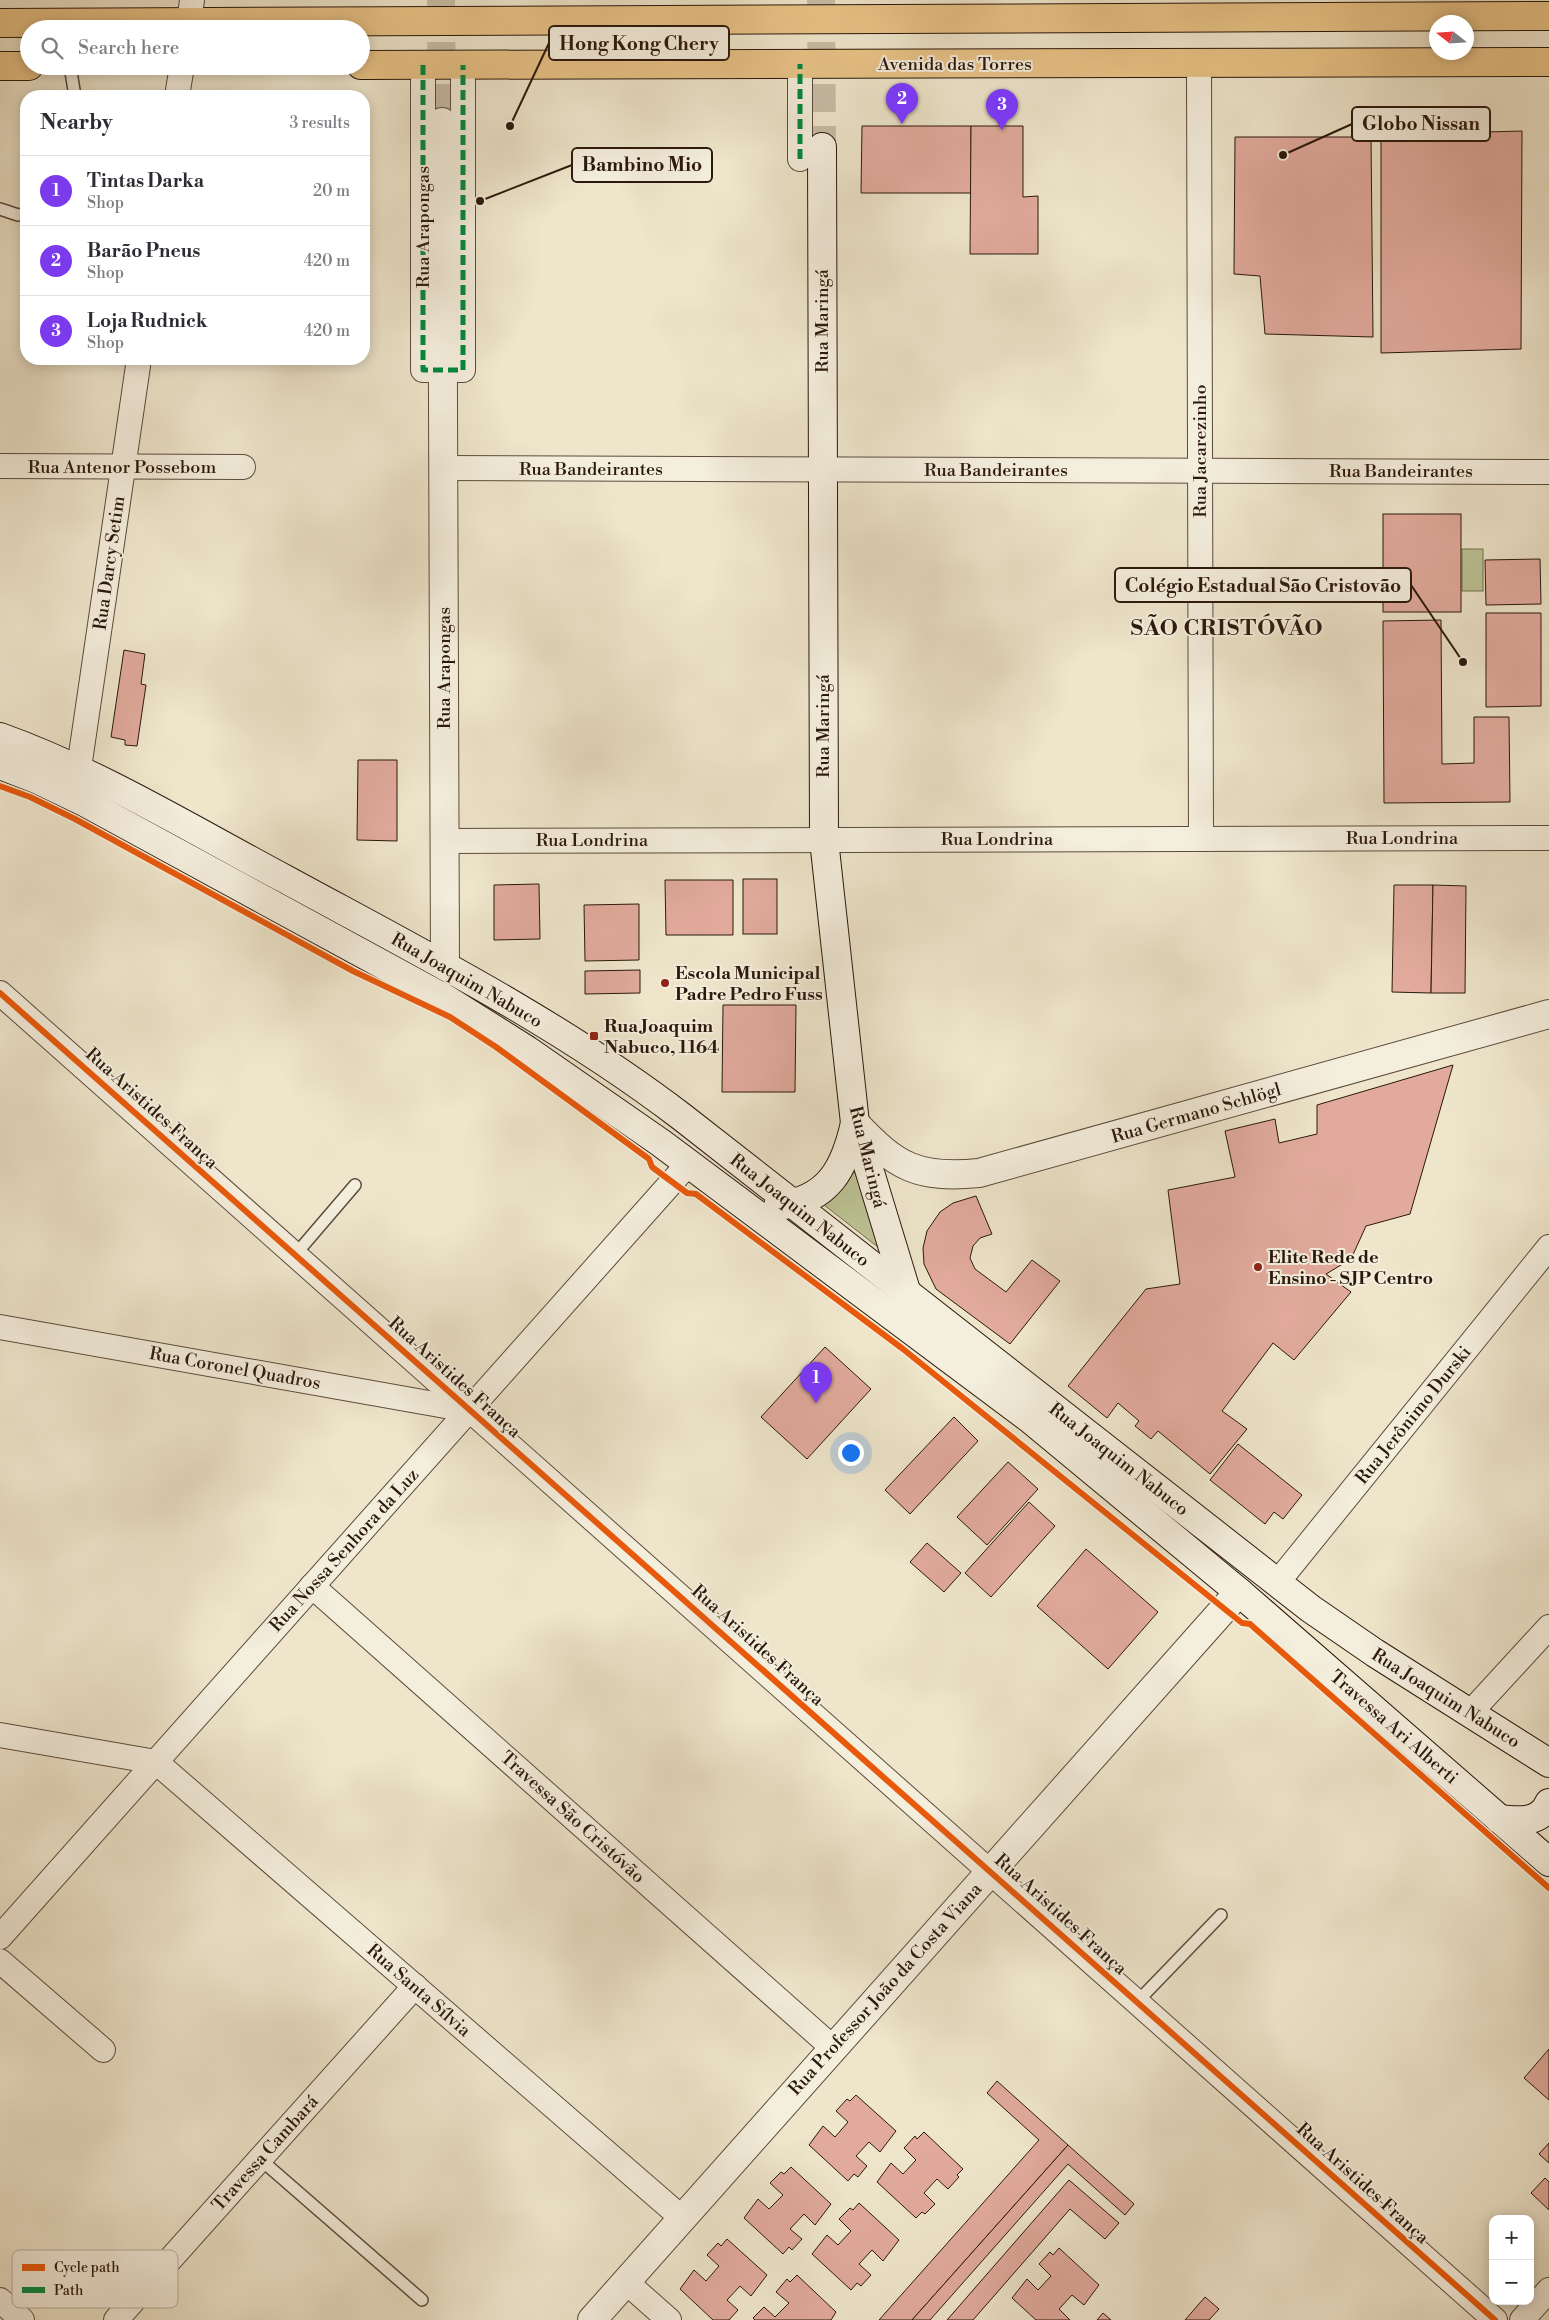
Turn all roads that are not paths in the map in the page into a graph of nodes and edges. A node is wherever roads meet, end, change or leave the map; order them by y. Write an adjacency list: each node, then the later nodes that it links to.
1 (1198, 9): 2 (highway); 3 (highway)
2 (190, 11): 4 (highway)
3 (1549, 16)
4 (48, 20)
5 (20, 22): 6 (highway)
6 (0, 23)
7 (1549, 62): 8 (highway, Avenida das Torres)
8 (1199, 63): 9 (highway, Avenida das Torres); 30 (street, Rua Jacarezinho)
9 (800, 64): 12 (highway, Avenida das Torres); 20 (street)
10 (370, 65): 11 (highway, Avenida das Torres)
11 (422, 65): 12 (highway, Avenida das Torres); 24 (street, Rua Arapongas)
12 (463, 65): 24 (street, Rua Arapongas)
13 (0, 66): 14 (highway)
14 (20, 66)
15 (72, 75): 17 (lane)
16 (180, 75): 18 (street)
17 (74, 90)
18 (178, 90)
19 (442, 122): 24 (main road, Rua Arapongas)
20 (811, 153): 29 (main road, Rua Maringá)
21 (0, 209): 22 (lane)
22 (20, 215)
23 (138, 365): 26 (street, Rua Darcy Setim)
24 (442, 370): 28 (main road, Rua Arapongas)
25 (0, 466): 26 (street, Rua Antenor Possebom)
26 (123, 466): 27 (street, Rua Antenor Possebom); 34 (street, Rua Darcy Setim)
27 (243, 467)
28 (443, 468): 29 (street, Rua Bandeirantes); 38 (main road, Rua Arapongas)
29 (823, 469): 30 (street, Rua Bandeirantes); 37 (main road, Rua Maringá)
30 (1200, 471): 31 (street, Rua Bandeirantes); 36 (street, Rua Jacarezinho)
31 (1549, 472)
32 (0, 737): 34 (main road, Rua Joaquim Nabuco)
33 (0, 765): 41 (main road, Rua Joaquim Nabuco)
34 (79, 768): 39 (main road, Rua Joaquim Nabuco)
35 (1549, 838): 36 (street, Rua Londrina)
36 (1201, 839): 37 (street, Rua Londrina)
37 (824, 840): 38 (street, Rua Londrina); 43 (main road, Rua Maringá)
38 (445, 841): 39 (main road, Rua Arapongas)
39 (445, 966): 41 (main road, Rua Arapongas); 47 (main road, Rua Joaquim Nabuco)
40 (0, 993): 49 (street, Rua Aristides França)
41 (446, 999): 44 (main road, Rua Joaquim Nabuco)
42 (1549, 1014): 43 (main road, Rua Germano Schlögl)
43 (855, 1123): 47 (main road); 50 (main road, Rua Maringá)
44 (688, 1164): 46 (main road, Rua Joaquim Nabuco); 52 (street, Rua Nossa Senhora da Luz)
45 (355, 1185): 49 (lane)
46 (737, 1200): 47 (main road); 55 (main road, Rua Joaquim Nabuco)
47 (793, 1204): 50 (main road, Rua Joaquim Nabuco)
48 (1549, 1247): 53 (street, Rua Jerônimo Durski)
49 (295, 1255): 52 (street, Rua Aristides França)
50 (907, 1294): 53 (main road, Rua Joaquim Nabuco)
51 (0, 1327): 52 (street, Rua Coronel Quadros)
52 (469, 1410): 54 (street, Rua Nossa Senhora da Luz); 64 (street, Rua Aristides França)
53 (1277, 1583): 57 (main road, Rua Joaquim Nabuco)
54 (312, 1586): 59 (street, Rua Nossa Senhora da Luz); 70 (street, Travessa São Cristóvão)
55 (1239, 1592): 62 (main road, Travessa Ari Alberti); 64 (main road, Rua Professor João da Costa Viana)
56 (1549, 1627): 57 (street)
57 (1470, 1713): 60 (main road, Rua Joaquim Nabuco)
58 (0, 1735): 59 (street)
59 (156, 1762): 66 (street, Rua Nossa Senhora da Luz); 68 (street, Rua Santa Sílvia)
60 (1545, 1763)
61 (1549, 1803): 62 (main road)
62 (1499, 1819): 63 (main road, Travessa Ari Alberti)
63 (1549, 1862)
64 (990, 1872): 69 (street, Rua Aristides França); 70 (main road, Rua Professor João da Costa Viana)
65 (1221, 1915): 69 (lane)
66 (0, 1937)
67 (0, 1961): 71 (street)
68 (415, 1986): 72 (street, Travessa Cambará); 73 (street, Rua Santa Sílvia)
69 (1137, 2002): 84 (street, Rua Aristides França)
70 (833, 2048): 73 (main road, Rua Professor João da Costa Viana)
71 (103, 2050)
72 (260, 2159): 74 (street, Travessa Cambará); 78 (lane)
73 (682, 2218): 75 (main road, Rua Professor João da Costa Viana)
74 (178, 2251)
75 (626, 2282): 82 (main road, Rua Professor João da Costa Viana); 83 (street)
76 (1549, 2290): 85 (street)
77 (0, 2300): 80 (street)
78 (422, 2300)
79 (127, 2308): 81 (street, Travessa Cambará)
80 (22, 2320)
81 (116, 2320)
82 (592, 2320)
83 (669, 2320)
84 (1495, 2320)
85 (1522, 2320)

